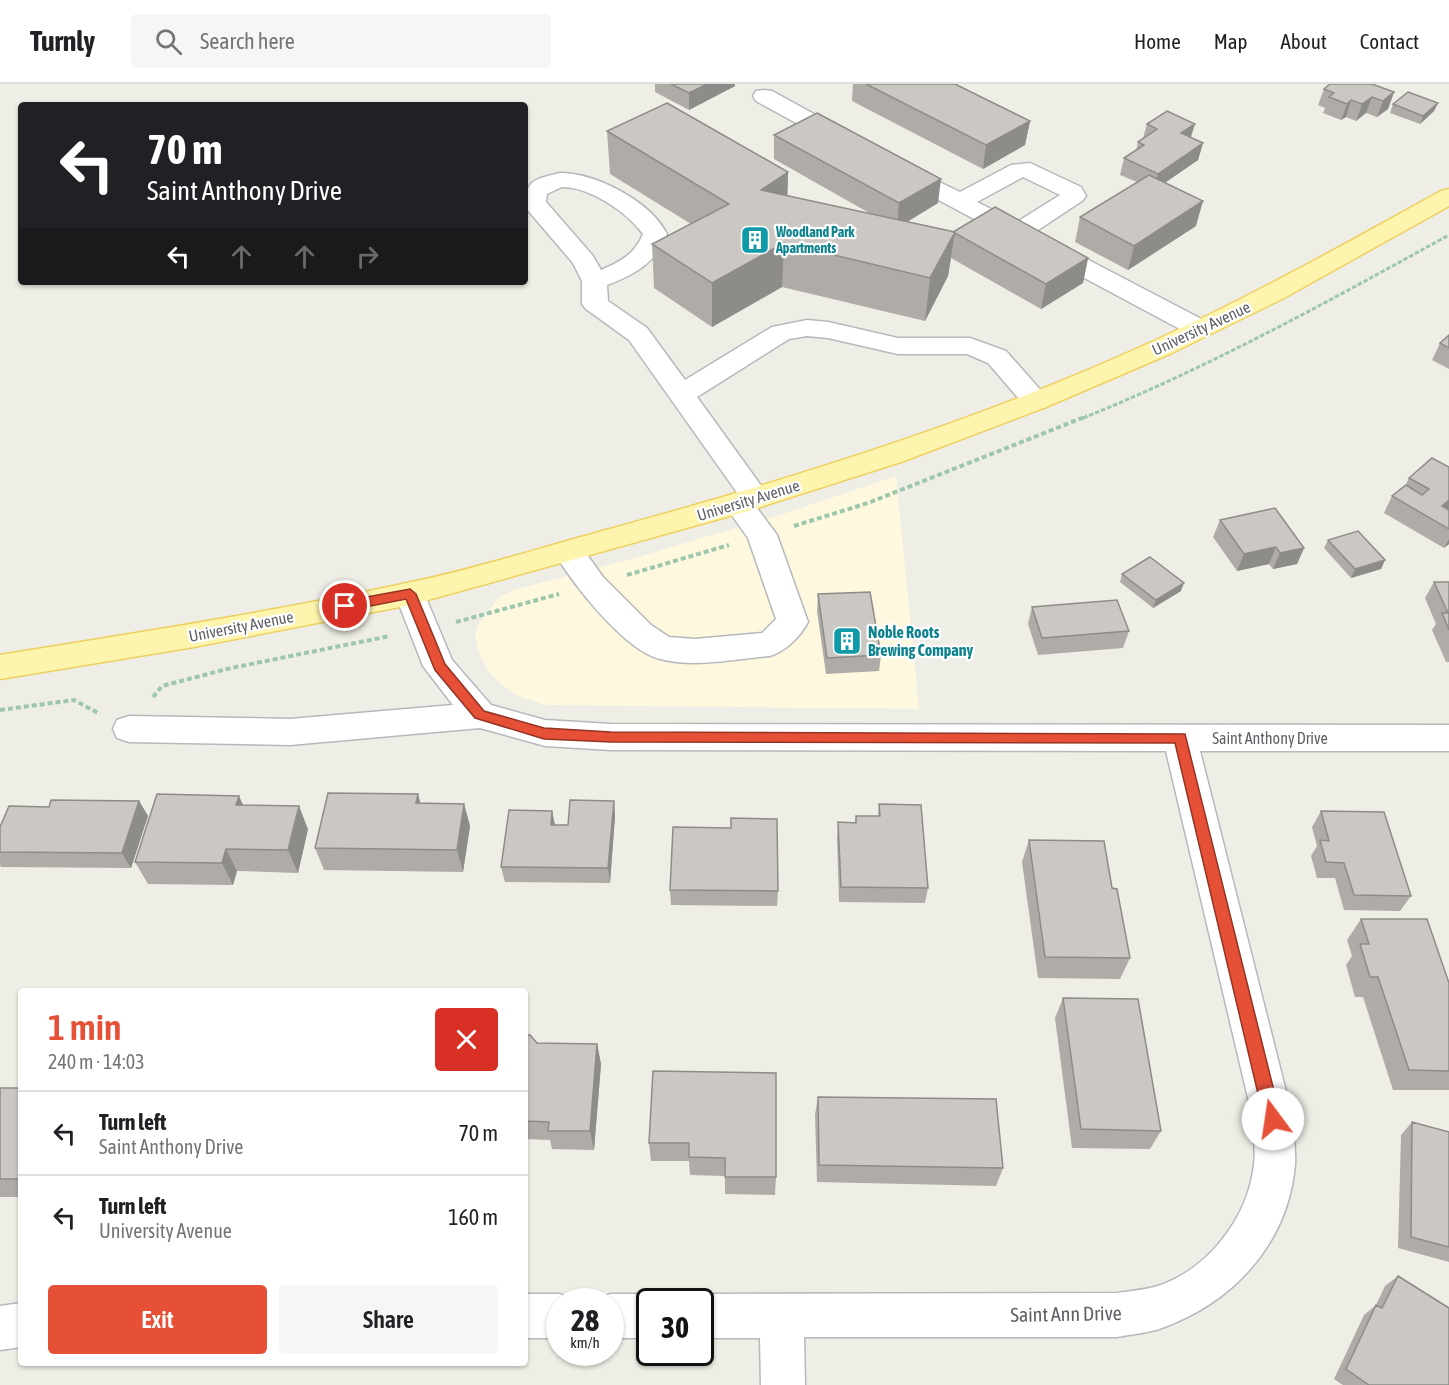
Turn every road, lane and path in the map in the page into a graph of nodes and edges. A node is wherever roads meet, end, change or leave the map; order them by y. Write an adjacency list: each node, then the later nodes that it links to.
1 (764, 96): 3 (street)
2 (1449, 196): 6 (main road, University Avenue)
3 (959, 202): 4 (street); 4 (street)
4 (1017, 233): 6 (street)
5 (594, 281): 5 (street); 7 (street)
6 (1200, 329): 8 (main road, University Avenue)
7 (682, 394): 8 (street); 9 (street)
8 (1036, 401): 9 (main road, University Avenue)
9 (747, 501): 10 (main road, University Avenue); 10 (street)
10 (569, 552): 11 (main road, University Avenue)
11 (410, 594): 12 (main road, University Avenue); 13 (street)
12 (0, 666)
13 (480, 715): 14 (street); 15 (street, Saint Anthony Drive)
14 (129, 729)
15 (1180, 738): 16 (street, Saint Anthony Drive); 20 (street, Saint Ann Drive)
16 (1449, 738)
17 (528, 1316): 18 (street)
18 (546, 1316)
19 (714, 1316): 20 (street, Saint Ann Drive)
20 (782, 1316): 23 (street)
21 (18, 1325): 22 (street)
22 (0, 1328)
23 (783, 1385)

